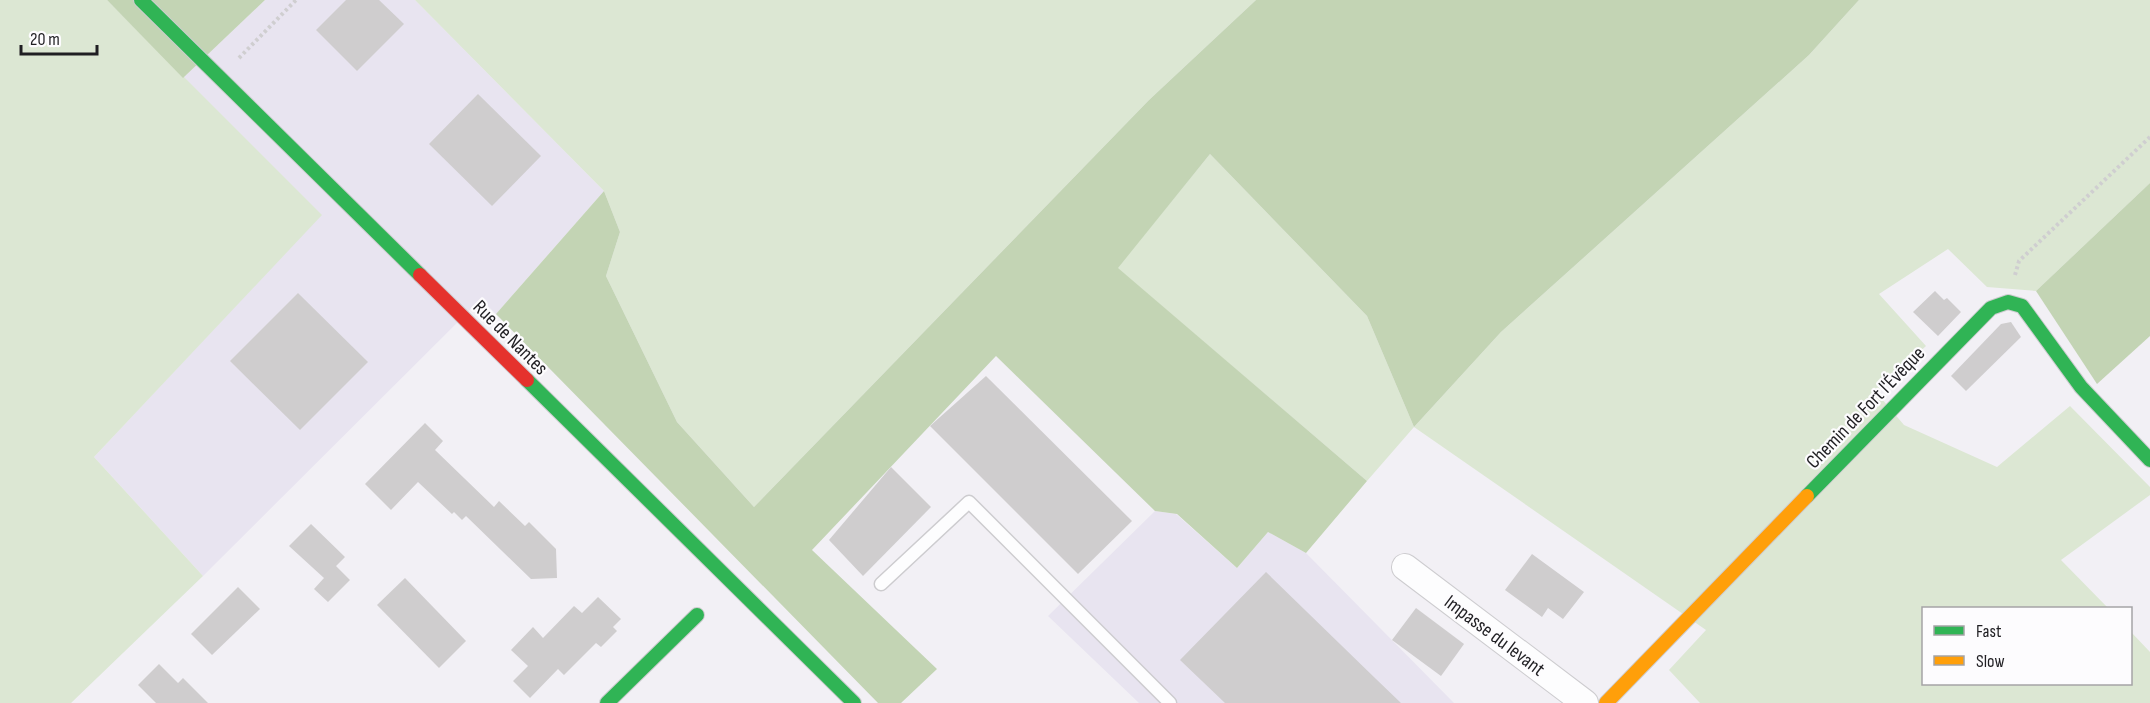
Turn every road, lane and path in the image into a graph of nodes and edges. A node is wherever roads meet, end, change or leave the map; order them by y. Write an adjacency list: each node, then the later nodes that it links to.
1 (141, 0): 3 (main road, Rue de Nantes)
2 (296, 0): 3 (path)
3 (219, 77): 11 (main road, Rue de Nantes)
4 (2150, 137): 5 (path)
5 (2008, 302): 6 (main road); 14 (main road, Chemin de Fort l'Évêque)
6 (2150, 460)
7 (1405, 567): 13 (street, Impasse du levant)
8 (881, 584): 12 (lane)
9 (697, 615): 10 (main road)
10 (607, 703)
11 (854, 703)
12 (1170, 703)
13 (1585, 703)
14 (1606, 703)

